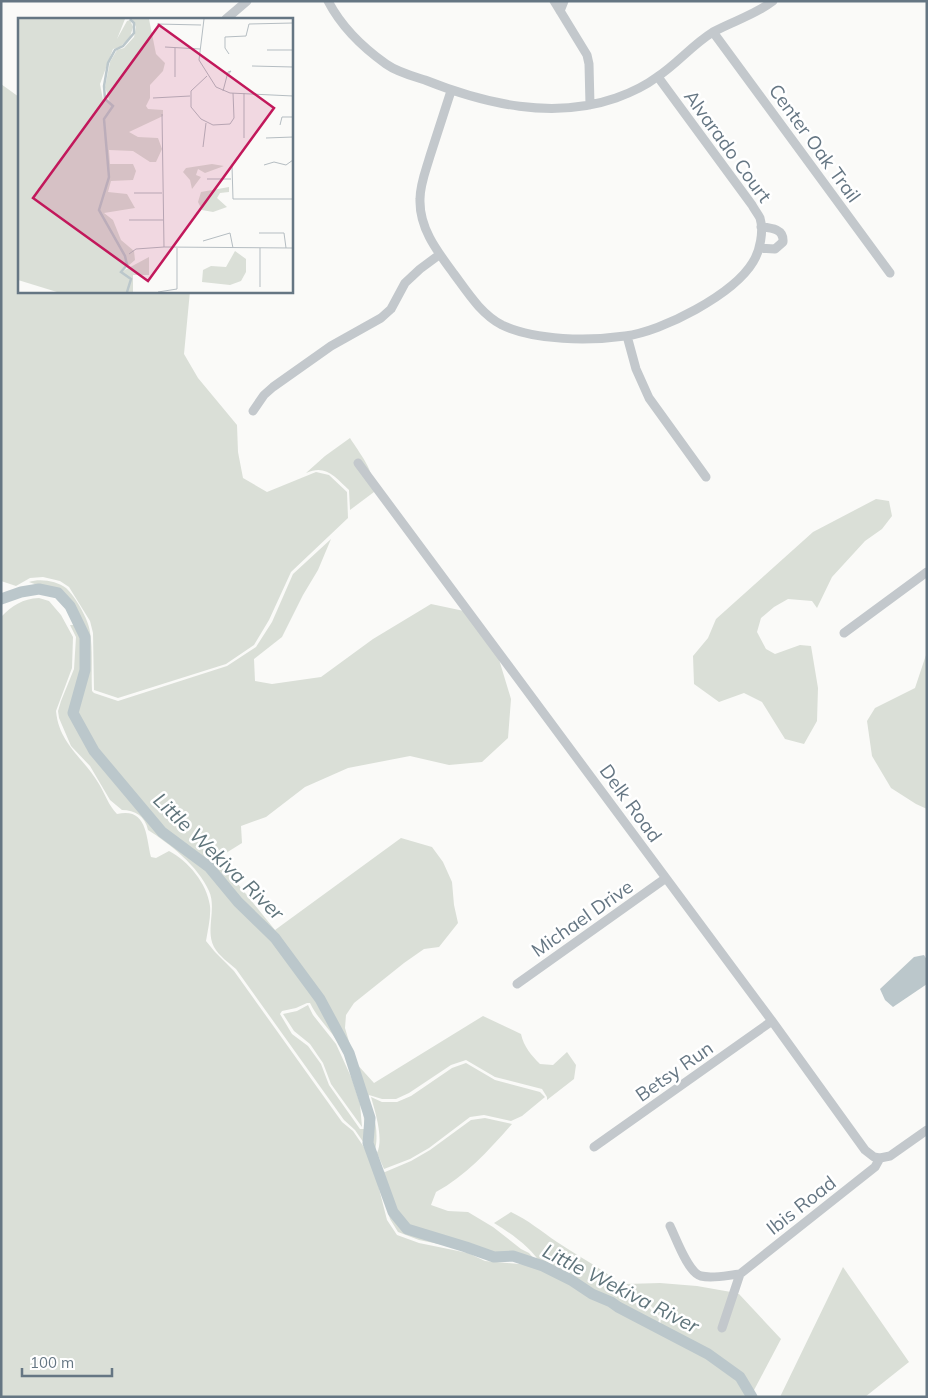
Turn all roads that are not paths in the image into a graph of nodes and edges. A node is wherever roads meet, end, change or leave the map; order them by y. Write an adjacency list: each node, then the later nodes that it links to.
1 (247, 1): 7 (street)
2 (328, 1): 10 (street)
3 (554, 1): 6 (street)
4 (564, 1): 6 (street)
5 (773, 1): 8 (street)
6 (560, 11): 11 (street)
7 (227, 18)
8 (713, 32): 9 (street); 15 (street, Center Oak Trail)
9 (658, 77): 11 (street); 12 (street, Alvarado Court)
10 (450, 91): 11 (street); 14 (street, Alvarado Court)
11 (590, 105)
12 (761, 227): 13 (street, Alvarado Court); 13 (street)
13 (759, 248): 16 (street, Alvarado Court)
14 (440, 255): 16 (street, Alvarado Court); 17 (street)
15 (890, 273)
16 (627, 336): 19 (street)
17 (253, 411)
18 (358, 463): 22 (street, Delk Road)
19 (706, 477)
20 (927, 572): 21 (street)
21 (844, 633)
22 (666, 878): 23 (street, Michael Drive); 24 (street, Delk Road)
23 (517, 984)
24 (772, 1021): 26 (street, Betsy Run); 27 (street, Delk Road)
25 (927, 1130): 27 (street, Ibis Road)
26 (594, 1147)
27 (880, 1158): 29 (street, Ibis Road)
28 (670, 1226): 29 (street)
29 (740, 1274): 30 (street)
30 (722, 1328)

